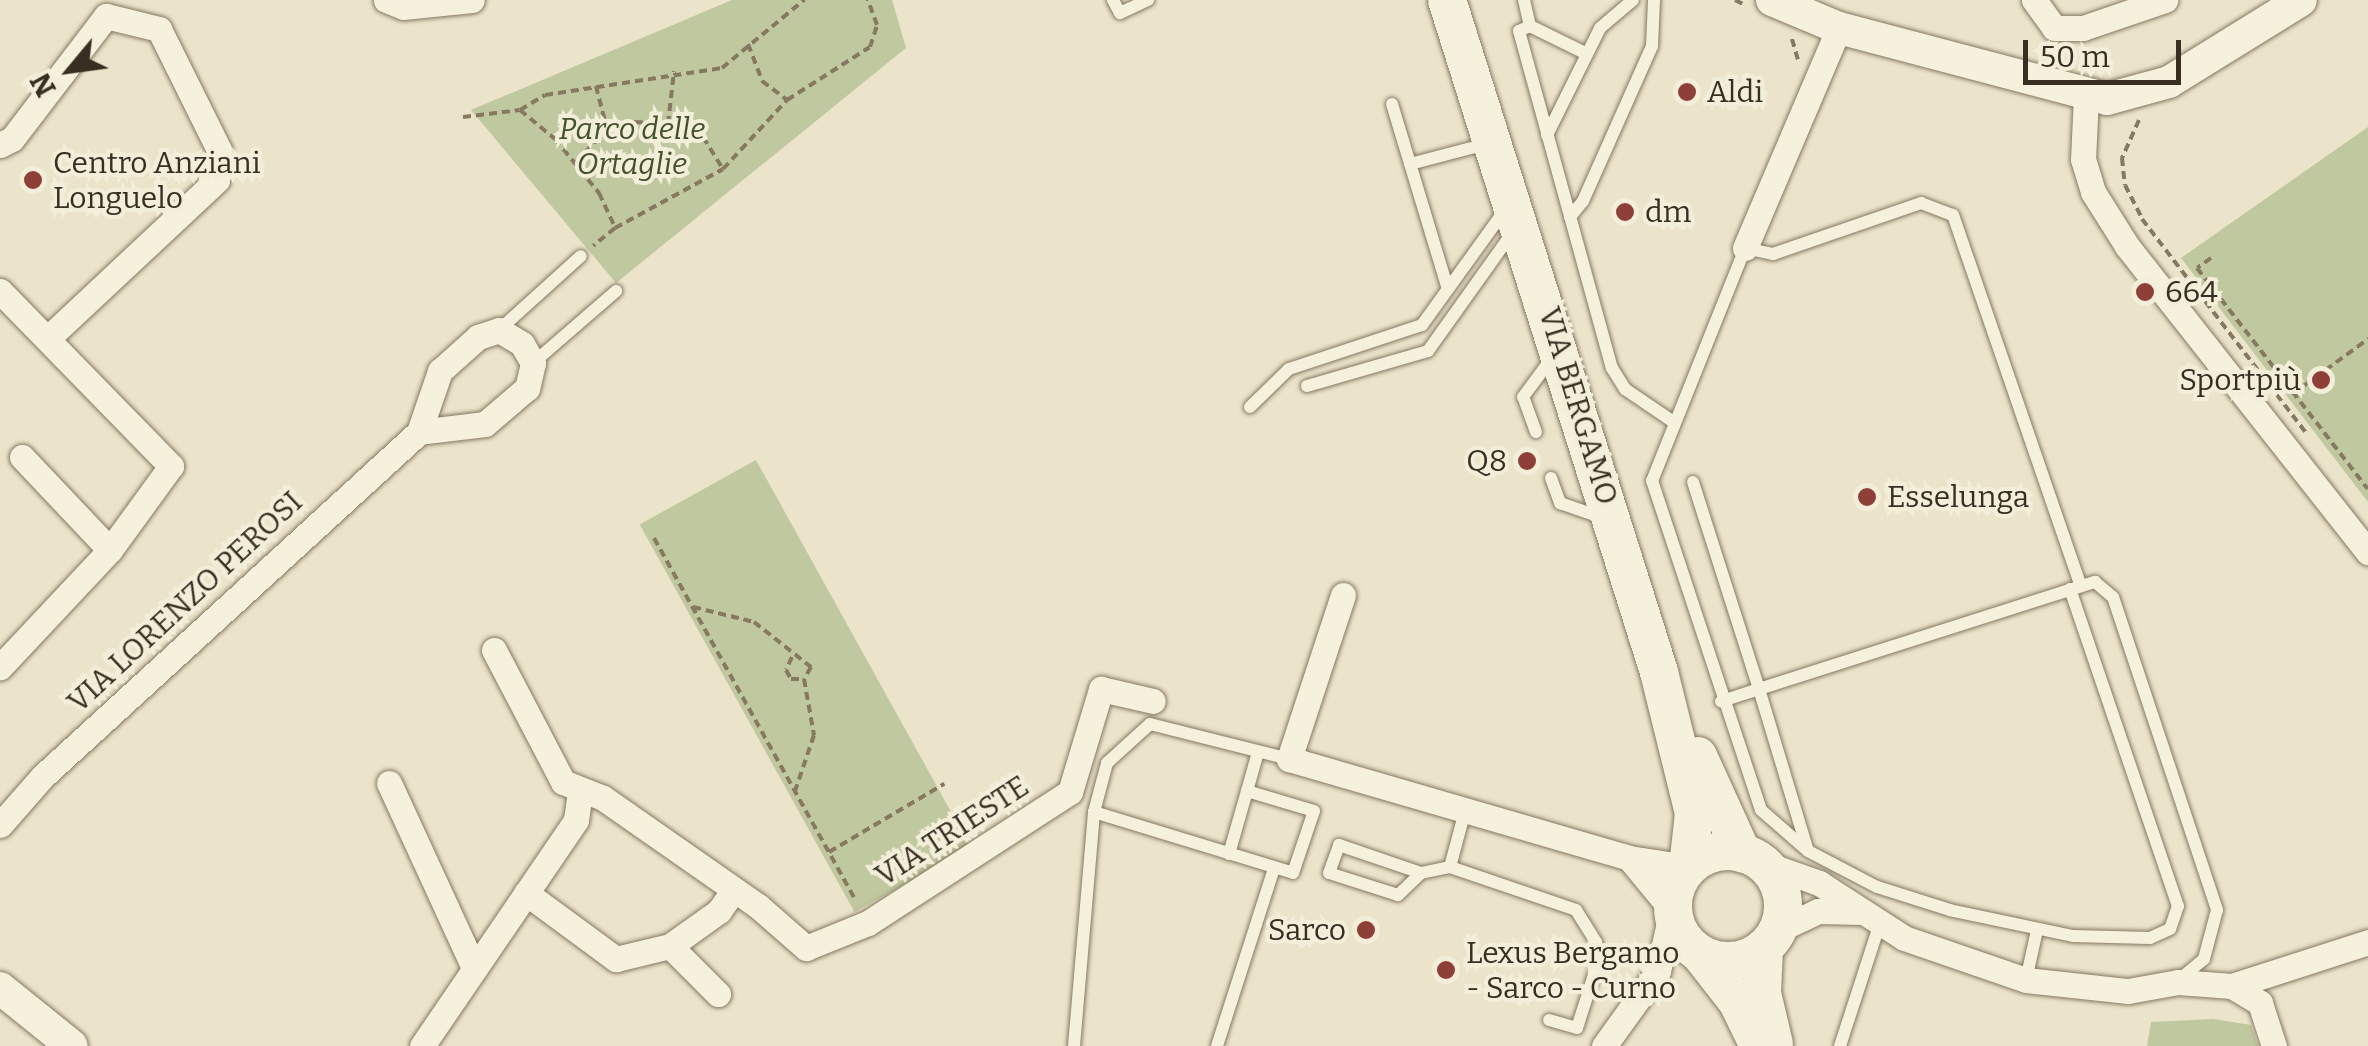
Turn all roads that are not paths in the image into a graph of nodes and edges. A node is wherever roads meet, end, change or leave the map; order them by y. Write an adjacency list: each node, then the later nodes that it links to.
1 (386, 0): 2 (street)
2 (472, 0)
3 (1113, 0): 4 (lane)
4 (1148, 0)
5 (1447, 0): 20 (main road, VIA BERGAMO)
6 (1469, 0): 20 (main road, VIA BERGAMO)
7 (1524, 0): 14 (lane)
8 (1633, 0): 16 (lane)
9 (1654, 0): 24 (lane)
10 (2034, 0): 11 (street)
11 (2166, 0)
12 (2302, 0): 17 (street)
13 (1761, 4): 15 (street)
14 (1530, 26): 16 (lane); 19 (lane)
15 (1838, 28): 17 (street); 25 (street)
16 (1587, 54): 19 (lane)
17 (2086, 96): 44 (street)
18 (1392, 104): 22 (lane)
19 (1548, 135): 24 (lane)
20 (1496, 141): 22 (lane); 23 (main road, VIA BERGAMO)
21 (0, 144): 31 (street)
22 (1410, 164): 27 (lane)
23 (1517, 210): 27 (lane); 32 (main road, VIA BERGAMO); 34 (lane)
24 (1570, 217): 36 (lane)
25 (1745, 248): 36 (lane); 45 (lane)
26 (582, 256): 30 (lane)
27 (1448, 289): 35 (lane)
28 (0, 291): 31 (street)
29 (616, 291): 33 (lane)
30 (499, 330): 33 (street); 37 (street, VIA LORENZO PEROSI)
31 (49, 337): 43 (street)
32 (1559, 348): 38 (lane); 42 (main road, VIA BERGAMO)
33 (533, 363): 37 (street)
34 (1307, 386)
35 (1250, 408)
36 (1676, 422): 51 (lane)
37 (419, 432): 60 (street, VIA LORENZO PEROSI)
38 (1536, 432)
39 (22, 457): 43 (street)
40 (1551, 478): 42 (lane)
41 (1692, 482): 50 (lane)
42 (1614, 522): 49 (main road, VIA BERGAMO)
43 (110, 550): 48 (street)
44 (2368, 552)
45 (2076, 588): 50 (lane); 73 (lane); 81 (lane)
46 (1342, 595): 54 (street)
47 (494, 650): 57 (street, VIA TRIESTE)
48 (0, 667)
49 (1659, 672): 63 (main road, VIA BERGAMO); 65 (main road, VIA BERGAMO)
50 (1759, 689): 51 (lane); 61 (lane)
51 (1721, 700): 61 (lane)
52 (1153, 701): 69 (street, VIA TRIESTE)
53 (1258, 752): 54 (lane); 56 (lane); 59 (lane)
54 (1290, 759): 58 (street)
55 (389, 784): 78 (street)
56 (1247, 791): 62 (lane); 66 (lane)
57 (580, 792): 69 (street, VIA TRIESTE); 70 (street)
58 (1465, 811): 64 (street); 67 (lane)
59 (1094, 812): 62 (lane); 88 (lane)
60 (0, 825)
61 (1808, 851): 73 (lane)
62 (1229, 854): 66 (lane)
63 (1751, 857): 65 (main road); 72 (street); 74 (main road)
64 (1629, 858): 65 (street); 71 (street)
65 (1688, 867): 71 (main road)
66 (1274, 868): 89 (lane)
67 (1450, 868): 68 (lane); 85 (lane)
68 (1420, 873): 68 (lane)
69 (733, 891): 76 (street)
70 (526, 892): 76 (street); 78 (street)
71 (1672, 910): 77 (main road); 79 (street)
72 (1874, 917): 74 (street); 80 (street); 93 (lane)
73 (2038, 930): 80 (lane)
74 (1771, 939): 77 (main road); 92 (main road)
75 (2368, 942): 82 (street)
76 (670, 946): 84 (street)
77 (1701, 955): 79 (street); 91 (main road)
78 (474, 968): 87 (street)
79 (1658, 971): 90 (street)
80 (2026, 980): 81 (street)
81 (2178, 982): 82 (street)
82 (2232, 986): 94 (street)
83 (1, 991): 86 (street)
84 (718, 994)
85 (1549, 1020)
86 (72, 1046)
87 (422, 1046)
88 (1074, 1046)
89 (1217, 1046)
90 (1604, 1046)
91 (1759, 1046)
92 (1774, 1046)
93 (1840, 1046)
94 (2274, 1046)

